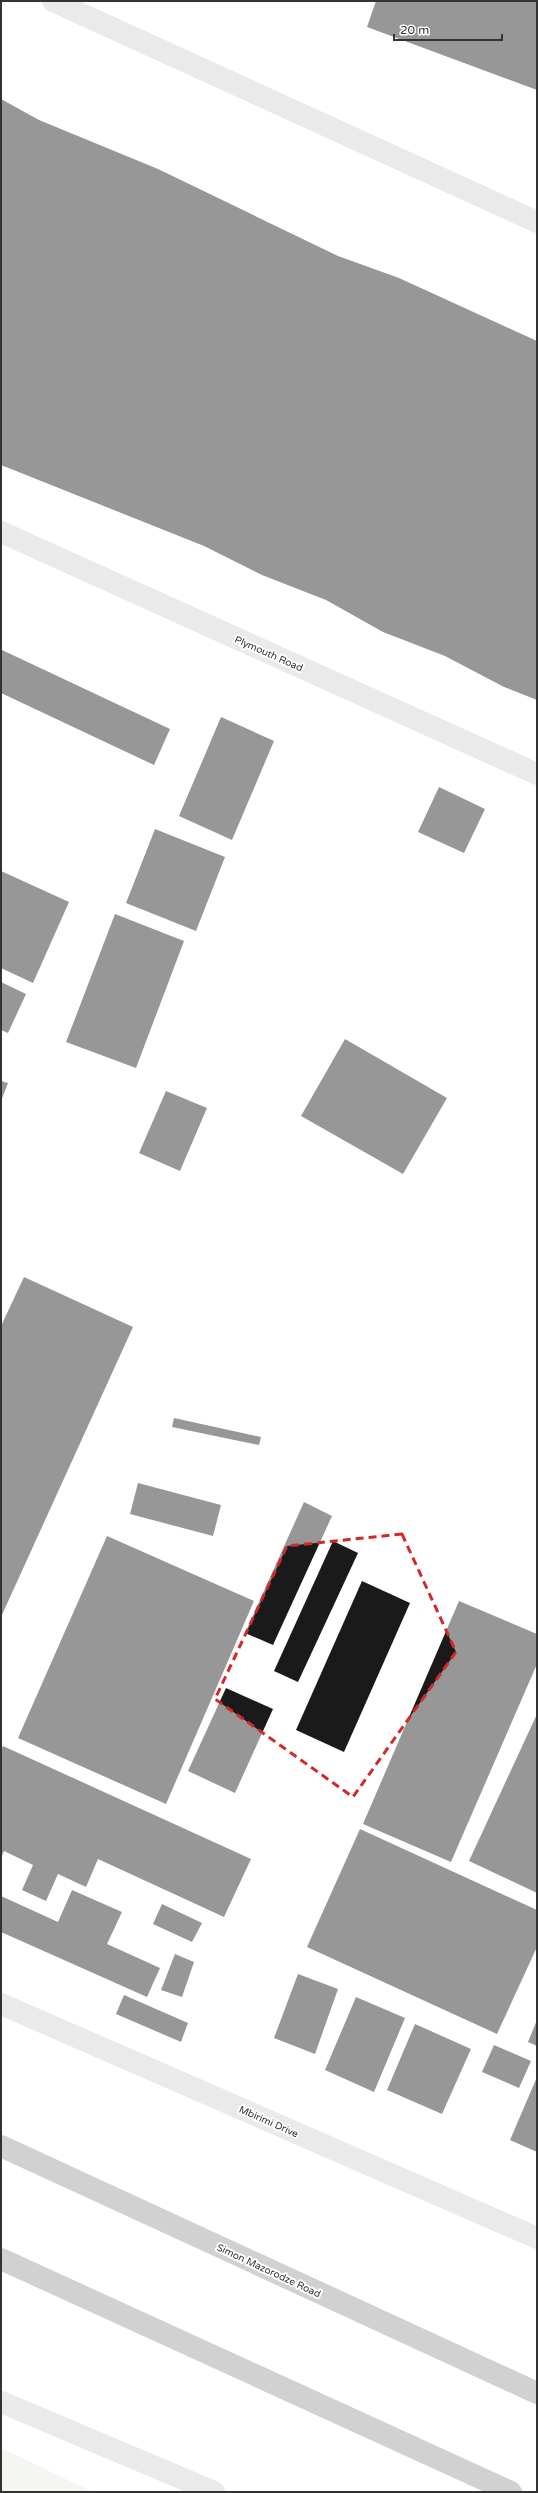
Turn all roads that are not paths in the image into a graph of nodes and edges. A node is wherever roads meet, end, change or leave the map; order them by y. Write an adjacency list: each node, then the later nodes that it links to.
1 (53, 1): 2 (street)
2 (537, 222)
3 (1, 532): 4 (street, Plymouth Road)
4 (537, 774)
5 (1, 2004): 7 (street, Mbirimi Drive)
6 (1, 2146): 9 (highway, Simon Mazorodze Road)
7 (537, 2238)
8 (1, 2259): 12 (highway)
9 (537, 2393)
10 (1, 2402): 11 (street)
11 (214, 2492)
12 (512, 2492)

